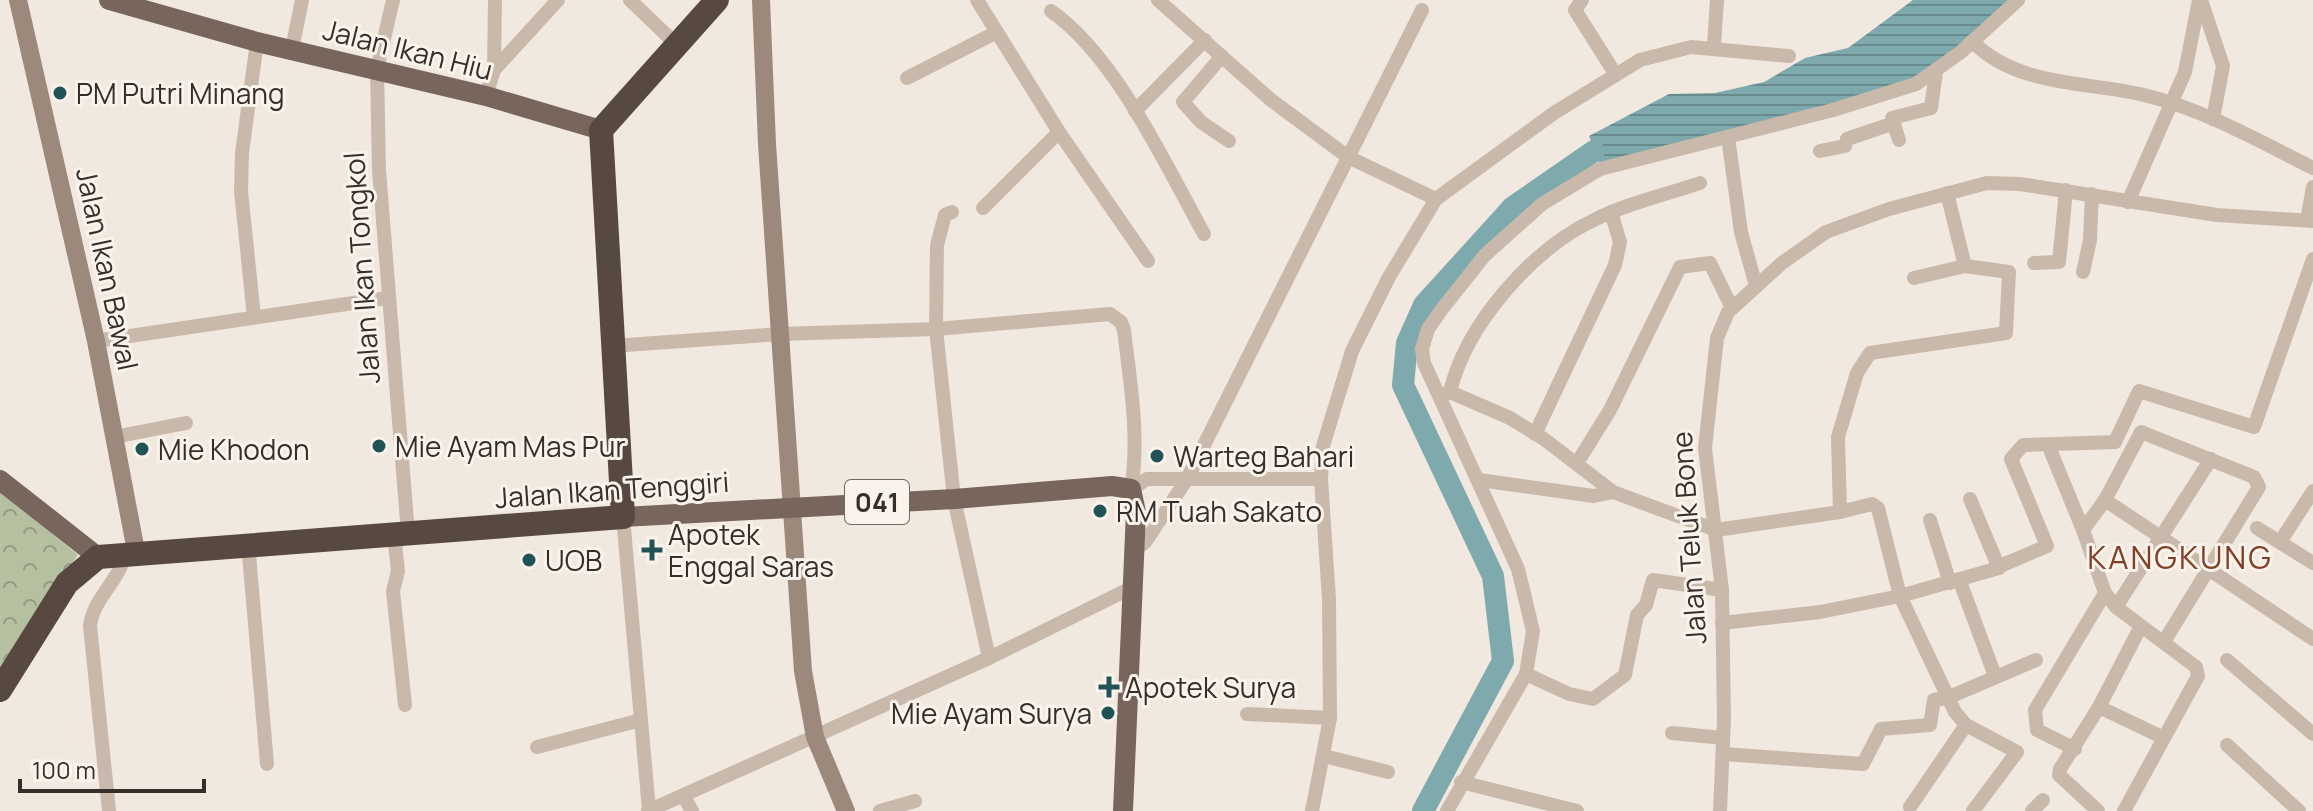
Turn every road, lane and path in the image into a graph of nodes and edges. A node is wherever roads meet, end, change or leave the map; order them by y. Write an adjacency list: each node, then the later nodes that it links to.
1 (18, 0): 70 (street, Jalan Ikan Bawal)
2 (109, 0): 21 (main road, Jalan Ikan Hiu)
3 (302, 0): 24 (street)
4 (393, 0): 27 (street, Jalan Ikan Tongkol)
5 (495, 0): 28 (street)
6 (558, 0): 28 (street)
7 (630, 0): 22 (street)
8 (717, 0): 22 (highway)
9 (761, 0): 69 (street)
10 (977, 0): 18 (street)
11 (1582, 0): 30 (street)
12 (1717, 0): 23 (street)
13 (2018, 0): 20 (street)
14 (2200, 0): 34 (street); 36 (street)
15 (1163, 2): 19 (street)
16 (1422, 10): 44 (street)
17 (1051, 11): 35 (street)
18 (997, 32): 31 (street); 39 (street)
19 (1205, 40): 25 (street); 35 (street)
20 (1972, 41): 29 (street); 34 (street)
21 (257, 42): 24 (main road, Jalan Ikan Hiu); 67 (street)
22 (678, 46): 38 (highway)
23 (1714, 46): 26 (street); 30 (street)
24 (292, 49): 27 (main road, Jalan Ikan Hiu)
25 (1222, 56): 42 (street); 44 (street)
26 (1789, 56)
27 (377, 69): 33 (main road, Jalan Ikan Hiu); 65 (street, Jalan Ikan Tongkol)
28 (494, 70): 33 (street)
29 (1936, 72): 32 (street); 37 (street)
30 (1616, 75): 51 (street)
31 (907, 78)
32 (1882, 93): 37 (street); 40 (street)
33 (486, 96): 38 (main road, Jalan Ikan Hiu)
34 (2172, 104): 36 (street); 52 (street)
35 (1135, 111): 57 (street)
36 (2213, 119): 45 (street)
37 (1893, 120): 41 (street); 43 (street)
38 (601, 130): 71 (highway)
39 (1059, 132): 53 (street); 59 (street)
40 (1728, 137): 64 (street); 72 (street)
41 (1899, 140)
42 (1229, 141)
43 (1820, 151)
44 (1348, 157): 51 (street); 79 (street)
45 (2313, 168)
46 (1700, 183): 55 (street)
47 (2313, 187): 56 (street)
48 (2066, 190): 49 (street, Jalan Teluk Bone); 50 (street, Jalan Teluk Bone); 60 (street)
49 (1947, 193): 61 (street); 64 (street, Jalan Teluk Bone)
50 (2092, 194): 52 (street, Jalan Teluk Bone); 62 (street)
51 (1436, 199): 80 (street)
52 (2128, 202): 56 (street, Jalan Teluk Bone)
53 (983, 208)
54 (952, 212): 68 (street)
55 (1611, 212): 72 (street); 74 (street)
56 (2310, 220)
57 (1204, 234)
58 (2313, 259): 104 (street)
59 (1148, 261)
60 (2034, 263)
61 (1965, 266): 63 (street); 90 (street)
62 (2083, 272)
63 (1914, 278)
64 (1756, 286): 66 (street, Jalan Teluk Bone)
65 (387, 298): 67 (street); 96 (street, Jalan Ikan Tongkol)
66 (1732, 308): 78 (street); 94 (street, Jalan Teluk Bone)
67 (254, 317): 70 (street)
68 (936, 329): 69 (street); 83 (street); 86 (street)
69 (780, 334): 71 (street); 89 (street)
70 (96, 341): 75 (street, Jalan Ikan Bawal)
71 (612, 346): 91 (highway)
72 (1446, 394): 74 (street); 82 (street)
73 (186, 423): 75 (street)
74 (1535, 434): 78 (street)
75 (114, 437): 101 (street, Jalan Ikan Bawal)
76 (2051, 452): 95 (street)
77 (2211, 459): 88 (street); 97 (street); 105 (street)
78 (1577, 463): 85 (street)
79 (1187, 479): 80 (street); 83 (street); 100 (street)
80 (1321, 479): 126 (street)
81 (0, 480): 102 (main road)
82 (1479, 480): 85 (street); 119 (street)
83 (1131, 489): 86 (main road, Jalan Ikan Tenggiri / 041); 100 (main road)
84 (2313, 491): 98 (street)
85 (1613, 492): 94 (street)
86 (954, 499): 89 (main road, Jalan Ikan Tenggiri / 041); 116 (street)
87 (1970, 499): 104 (street)
88 (2105, 500): 95 (street); 97 (street)
89 (795, 506): 91 (main road, Jalan Ikan Tenggiri / 041); 131 (street)
90 (1840, 512): 94 (street); 110 (street)
91 (623, 517): 96 (highway, Jalan Ikan Tenggiri); 127 (street)
92 (1930, 520): 106 (street)
93 (2257, 528): 98 (street)
94 (1716, 530): 108 (street, Jalan Teluk Bone)
95 (2083, 530): 109 (street)
96 (401, 534): 99 (highway, Jalan Ikan Tenggiri); 123 (street, Jalan Ikan Tongkol)
97 (2163, 537): 105 (street); 111 (street)
98 (2280, 542): 103 (street)
99 (248, 543): 101 (highway, Jalan Ikan Tenggiri); 139 (street)
100 (1134, 551): 107 (main road)
101 (130, 552): 102 (highway, Jalan Ikan Tenggiri); 146 (street)
102 (98, 557): 121 (highway)
103 (2313, 563)
104 (2000, 566): 106 (street)
105 (2210, 568): 114 (street); 115 (street)
106 (1954, 581): 110 (street); 120 (street)
107 (1131, 588): 116 (street); 151 (main road)
108 (1722, 590): 112 (street, Jalan Teluk Bone); 119 (street)
109 (2105, 593): 111 (street); 136 (street)
110 (1900, 596): 112 (street); 122 (street)
111 (2116, 607): 113 (street)
112 (1722, 623): 133 (street, Jalan Teluk Bone)
113 (2141, 626): 115 (street); 124 (street)
114 (2313, 639)
115 (2165, 640): 132 (street)
116 (989, 658): 131 (street)
117 (2036, 660): 120 (street)
118 (2227, 660): 130 (street)
119 (1526, 674): 141 (street)
120 (1995, 676): 122 (street)
121 (0, 690)
122 (1947, 698): 128 (street); 137 (street)
123 (405, 705)
124 (2099, 707): 132 (street); 136 (street)
125 (1247, 714): 126 (street)
126 (1330, 718): 138 (street)
127 (641, 720): 135 (street); 147 (street)
128 (1966, 725): 145 (street); 156 (street)
129 (1672, 733): 133 (street)
130 (2313, 734)
131 (815, 737): 142 (street); 149 (street)
132 (2162, 737): 159 (street)
133 (1723, 738): 137 (street, Jalan Teluk Bone)
134 (2227, 745): 160 (street)
135 (537, 747)
136 (2075, 749): 158 (street)
137 (1723, 754): 155 (street, Jalan Teluk Bone)
138 (1324, 756): 140 (street); 152 (street)
139 (267, 764)
140 (1388, 772)
141 (1461, 782): 153 (street); 154 (street)
142 (683, 795): 147 (street); 148 (street)
143 (2043, 800): 157 (street)
144 (915, 801): 150 (street)
145 (1910, 807)
146 (109, 811)
147 (649, 811)
148 (692, 811)
149 (846, 811)
150 (880, 811)
151 (1123, 811)
152 (1312, 811)
153 (1447, 811)
154 (1577, 811)
155 (1720, 811)
156 (1973, 811)
157 (2032, 811)
158 (2098, 811)
159 (2124, 811)
160 (2299, 811)

